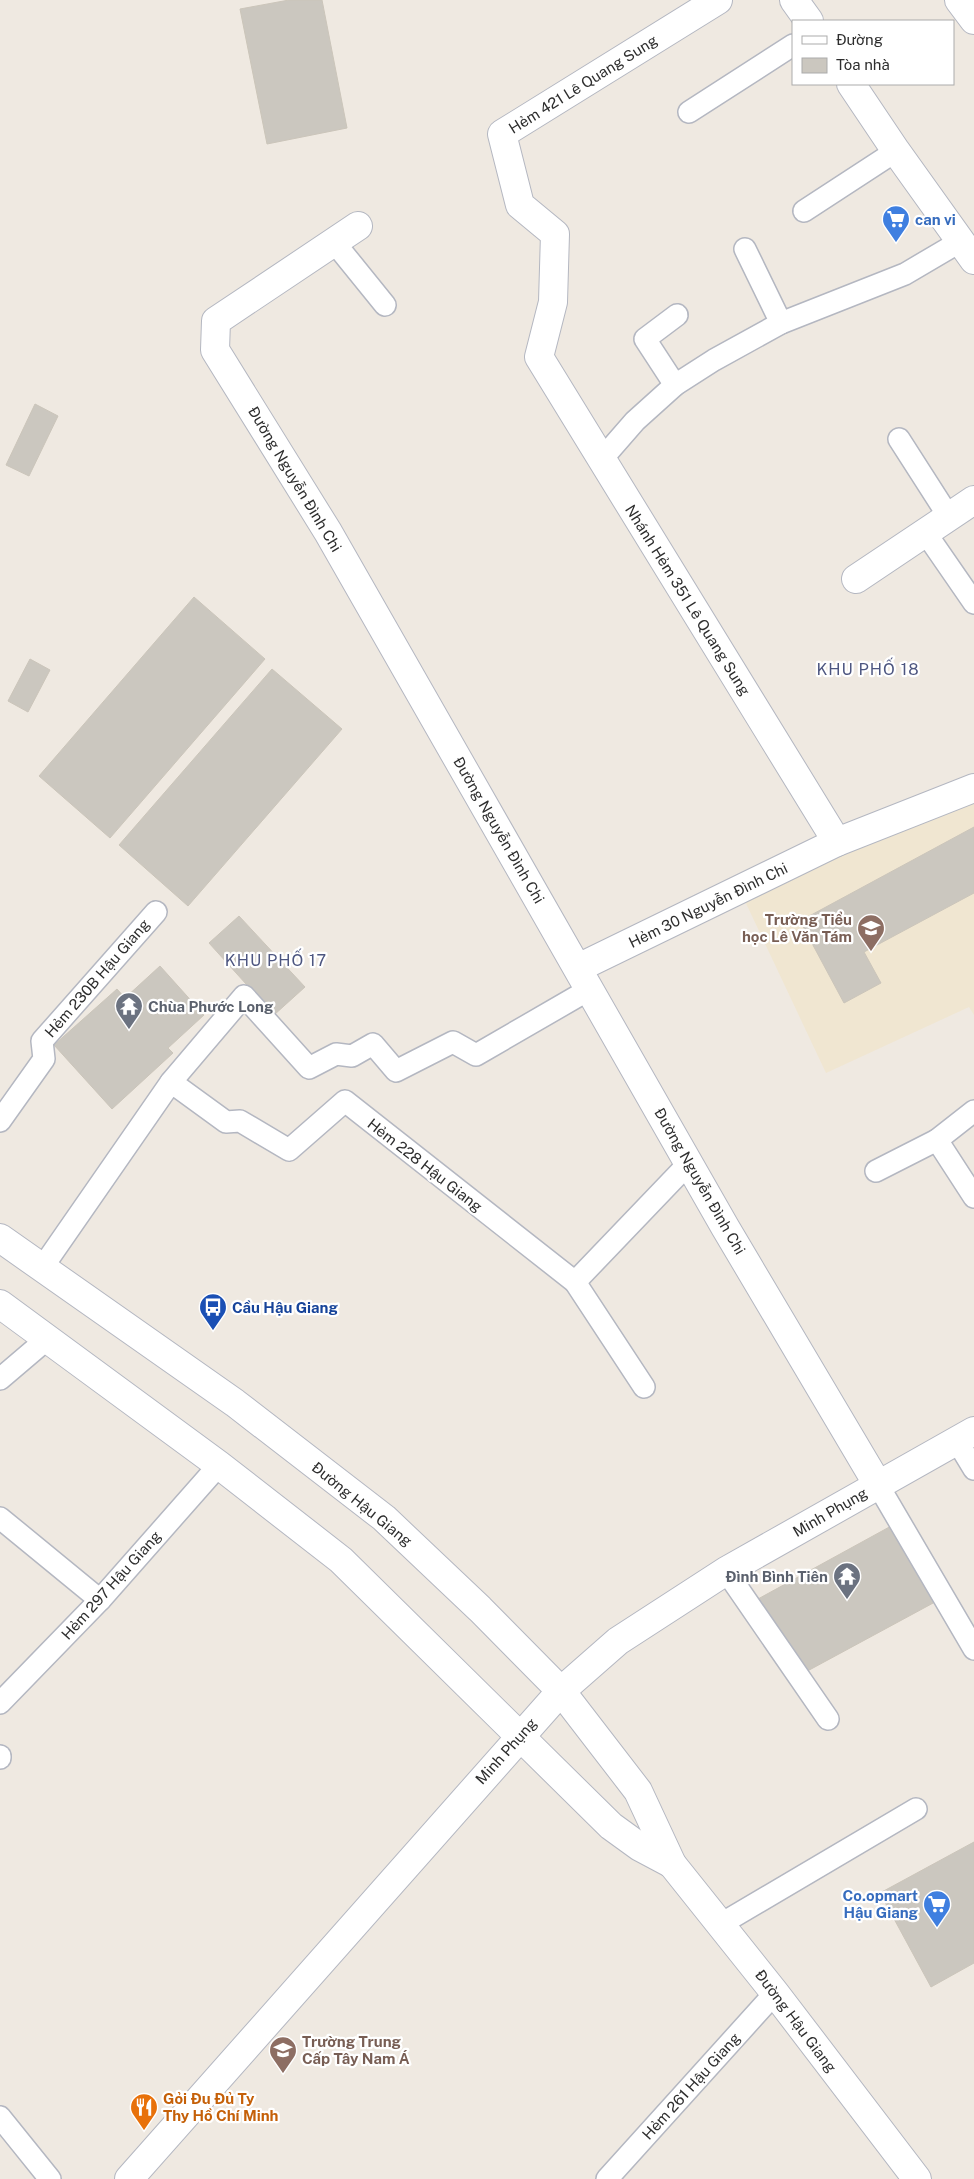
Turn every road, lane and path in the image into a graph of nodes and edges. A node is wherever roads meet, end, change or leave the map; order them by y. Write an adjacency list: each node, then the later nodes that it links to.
1 (718, 0): 16 (street, Hẻm 421 Lê Quang Sung)
2 (794, 0): 3 (street)
3 (808, 20)
4 (792, 46): 6 (lane)
5 (852, 85): 7 (street)
6 (689, 112)
7 (896, 151): 8 (lane); 12 (street)
8 (804, 211)
9 (358, 226): 10 (street, Đường Nguyễn Đình Chi)
10 (334, 242): 13 (lane); 28 (street, Đường Nguyễn Đình Chi)
11 (745, 249): 15 (lane)
12 (967, 250): 15 (lane)
13 (386, 305)
14 (677, 315): 17 (lane)
15 (781, 322): 17 (lane)
16 (538, 357): 19 (street, Nhánh Hẻm 351 Lê Quang Sung)
17 (675, 385): 19 (lane)
18 (900, 439): 21 (lane)
19 (601, 460): 26 (street, Nhánh Hẻm 351 Lê Quang Sung)
20 (974, 500): 21 (street)
21 (949, 517): 22 (street)
22 (925, 532): 23 (street); 24 (lane)
23 (856, 580)
24 (974, 604)
25 (974, 788): 26 (street, Hẻm 30 Nguyễn Đình Chi)
26 (837, 842): 28 (street, Hẻm 30 Nguyễn Đình Chi)
27 (156, 912): 31 (lane, Hẻm 230B Hậu Giang)
28 (584, 979): 29 (lane); 33 (street, Đường Nguyễn Đình Chi)
29 (171, 1082): 37 (lane); 38 (lane, Hẻm 228 Hậu Giang)
30 (974, 1111): 32 (lane)
31 (0, 1122)
32 (937, 1140): 34 (lane); 35 (lane)
33 (689, 1163): 38 (lane); 46 (street, Đường Nguyễn Đình Chi)
34 (876, 1171)
35 (974, 1198)
36 (0, 1238): 37 (street, Đường Hậu Giang)
37 (42, 1268): 51 (street, Đường Hậu Giang)
38 (575, 1282): 42 (lane, Hẻm 228 Hậu Giang)
39 (0, 1304): 40 (street, Đường Hậu Giang)
40 (47, 1339): 41 (lane); 44 (street, Đường Hậu Giang)
41 (0, 1379)
42 (644, 1387)
43 (966, 1436): 45 (lane); 46 (street, Minh Phụng)
44 (219, 1465): 49 (lane, Hẻm 297 Hậu Giang); 54 (street, Đường Hậu Giang)
45 (974, 1470)
46 (878, 1485): 48 (street, Minh Phụng); 50 (lane)
47 (0, 1518): 49 (lane)
48 (726, 1572): 51 (street, Minh Phụng); 53 (lane)
49 (100, 1600): 52 (lane, Hẻm 297 Hậu Giang)
50 (974, 1649)
51 (561, 1691): 54 (street, Minh Phụng); 56 (street, Đường Hậu Giang)
52 (0, 1704)
53 (828, 1719)
54 (519, 1736): 56 (street, Đường Hậu Giang); 62 (street, Minh Phụng)
55 (916, 1809): 57 (lane)
56 (672, 1864): 57 (street, Đường Hậu Giang)
57 (720, 1924): 58 (street, Đường Hậu Giang)
58 (775, 1992): 60 (street, Đường Hậu Giang); 63 (lane, Hẻm 261 Hậu Giang)
59 (0, 2117): 61 (lane)
60 (910, 2177)
61 (50, 2179)
62 (130, 2179)
63 (607, 2179)

